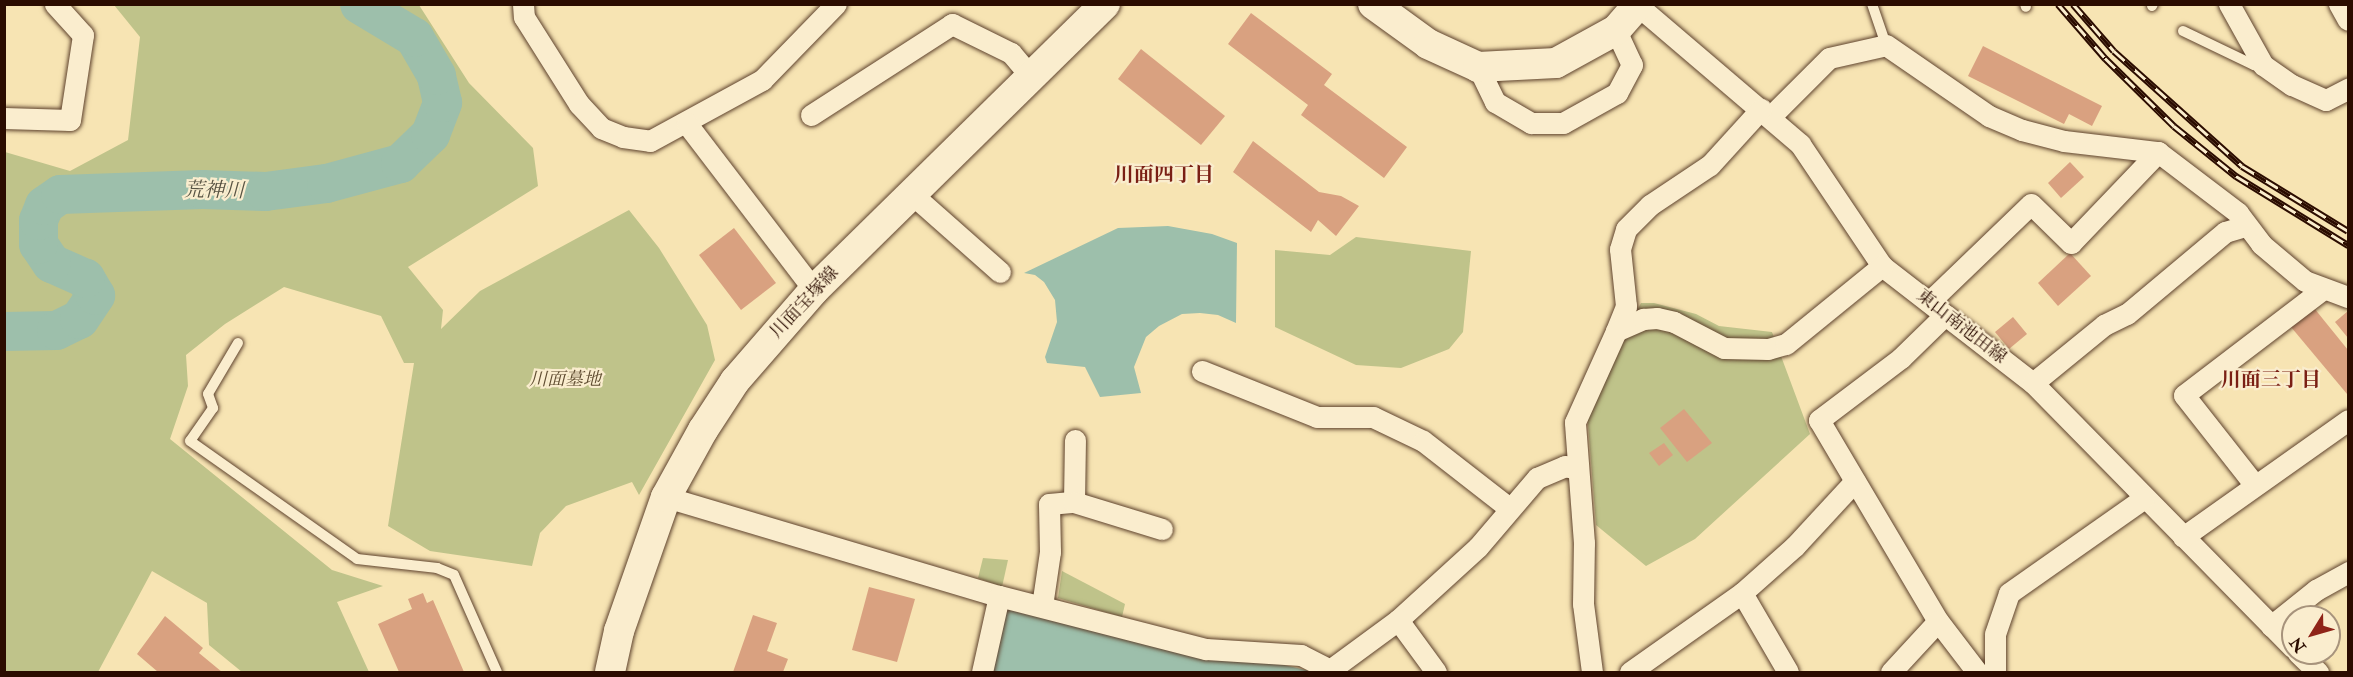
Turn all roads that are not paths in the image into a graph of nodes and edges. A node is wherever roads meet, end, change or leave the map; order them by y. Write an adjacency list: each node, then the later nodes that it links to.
1 (55, 4): 20 (street)
2 (523, 4): 21 (street)
3 (836, 4): 21 (street)
4 (1106, 4): 16 (street, 川面宝塚線)
5 (1373, 4): 15 (street)
6 (1872, 4): 13 (lane)
7 (2229, 4): 14 (street)
8 (2339, 4): 10 (street)
9 (1638, 5): 11 (street); 18 (street, 東山南池田線)
10 (2349, 20)
11 (1616, 30): 15 (street); 15 (street)
12 (2183, 31): 14 (lane)
13 (1886, 45): 18 (street); 22 (street)
14 (2263, 65): 17 (street)
15 (1478, 67)
16 (1032, 78): 19 (street); 23 (street, 川面宝塚線)
17 (2349, 89)
18 (1765, 113): 25 (street, 東山南池田線); 32 (street)
19 (811, 115)
20 (4, 118)
21 (687, 124): 28 (street)
22 (2158, 152): 24 (street); 30 (street)
23 (913, 195): 26 (street); 28 (street, 川面宝塚線)
24 (2245, 226): 27 (street); 35 (street)
25 (1882, 266): 30 (street, 東山南池田線); 32 (street)
26 (1000, 272)
27 (2323, 289): 29 (street); 40 (street)
28 (814, 290): 41 (street, 川面宝塚線)
29 (2349, 297)
30 (1929, 302): 31 (street, 東山南池田線)
31 (1946, 315): 35 (street, 東山南池田線); 39 (street)
32 (1616, 331): 38 (street)
33 (238, 343): 56 (lane)
34 (1202, 371): 44 (street)
35 (2033, 382): 42 (street, 東山南池田線)
36 (2349, 420): 40 (street)
37 (1075, 440): 43 (street)
38 (1577, 469): 44 (street); 60 (street)
39 (1855, 481): 48 (street); 52 (street)
40 (2254, 484): 46 (street)
41 (666, 497): 49 (street); 57 (street, 川面宝塚線)
42 (2144, 498): 46 (street, 東山南池田線); 65 (street)
43 (1074, 502): 45 (street); 50 (street)
44 (1509, 508): 51 (street)
45 (1162, 529)
46 (2183, 537): 53 (street, 東山南池田線)
47 (2349, 572): 53 (street)
48 (1742, 593): 61 (street); 62 (street)
49 (999, 596): 50 (street); 58 (street)
50 (1042, 606): 55 (street)
51 (1398, 620): 55 (street); 59 (street)
52 (1938, 621): 63 (street); 64 (street)
53 (2271, 626): 54 (street, 東山南池田線)
54 (2281, 636)
55 (1331, 671)
56 (496, 672)
57 (610, 672)
58 (982, 672)
59 (1436, 672)
60 (1592, 672)
61 (1630, 672)
62 (1788, 672)
63 (1891, 672)
64 (1977, 672)
65 (1995, 672)

